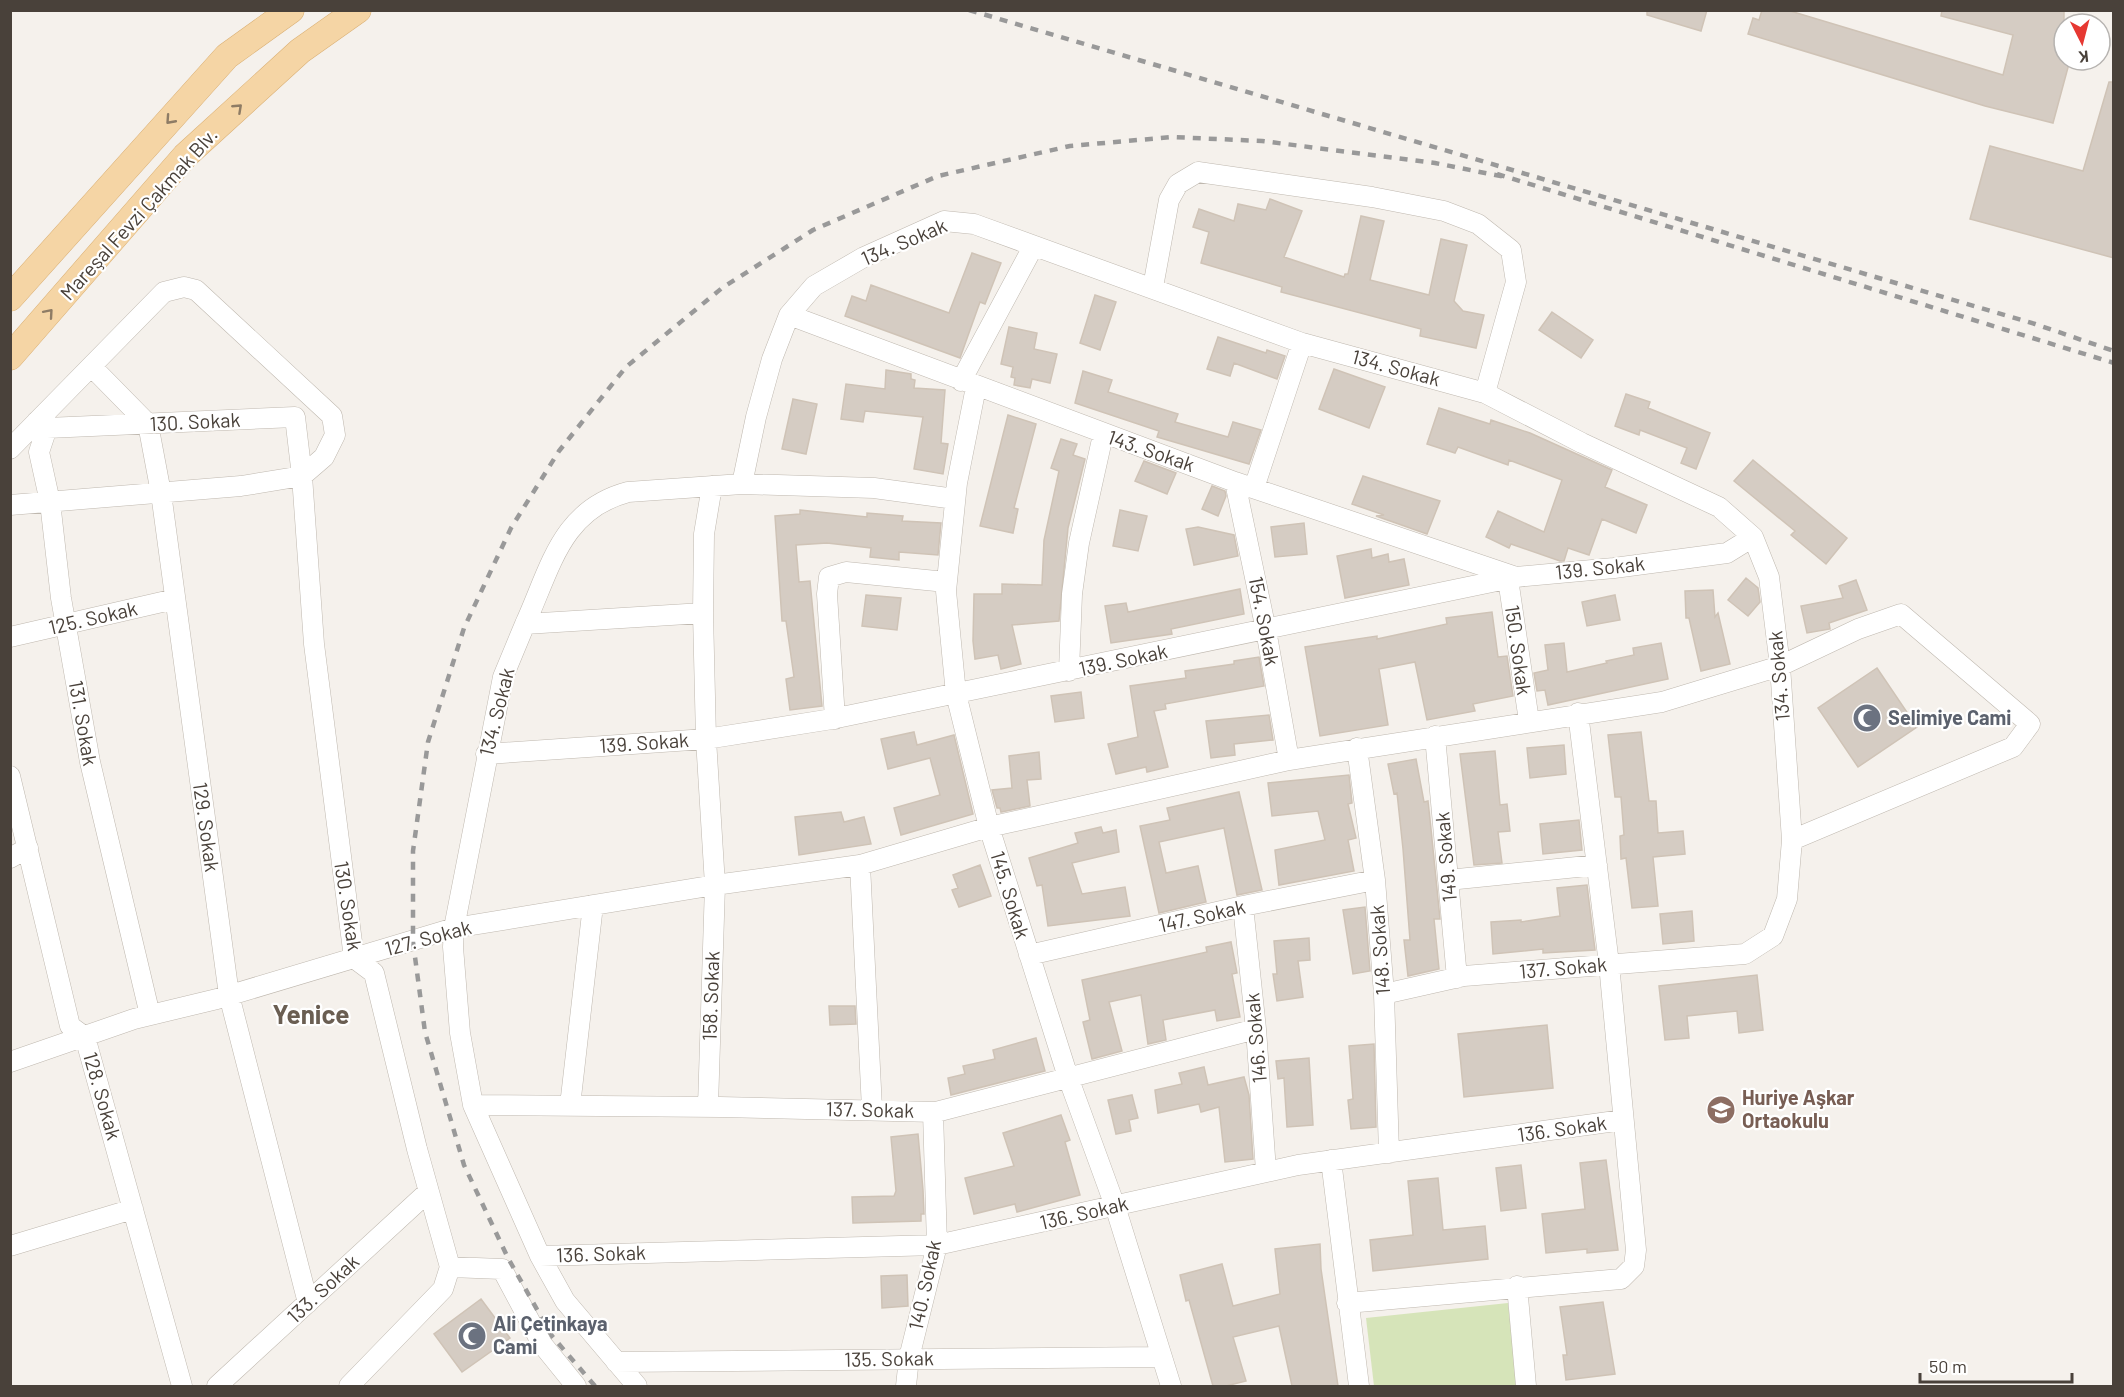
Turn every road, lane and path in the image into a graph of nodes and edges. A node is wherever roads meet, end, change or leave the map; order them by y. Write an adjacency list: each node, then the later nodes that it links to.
1 (291, 10): 5 (main road, Mareşal Fevzi Çakmak Blv., one-way to 5)
2 (358, 10): 8 (main road, Mareşal Fevzi Çakmak Blv., one-way to 2)
3 (1033, 247): 4 (street, 134. Sokak); 6 (street, 134. Sokak); 10 (street, 145. Sokak)
4 (1153, 287): 7 (street, 134. Sokak); 11 (street)
5 (10, 298)
6 (789, 315): 10 (street, 143. Sokak); 19 (street, 134. Sokak)
7 (1302, 343): 11 (street, 134. Sokak); 20 (street)
8 (10, 357)
9 (92, 367): 12 (street); 14 (street); 15 (street)
10 (968, 384): 16 (street, 143. Sokak); 23 (street, 145. Sokak)
11 (1485, 393): 26 (street, 134. Sokak)
12 (332, 416): 13 (street); 18 (street)
13 (295, 417): 14 (street, 130. Sokak); 18 (street, 130. Sokak)
14 (148, 424): 15 (street, 130. Sokak); 22 (street, 129. Sokak)
15 (42, 425): 17 (street); 24 (street, 131. Sokak)
16 (1104, 435): 20 (street, 143. Sokak); 36 (street)
17 (10, 449)
18 (302, 476): 22 (street); 60 (street, 130. Sokak)
19 (742, 484): 21 (street, 134. Sokak); 23 (street, 134. Sokak)
20 (1244, 485): 27 (street, 143. Sokak); 33 (street, 154. Sokak)
21 (712, 486): 30 (street); 32 (street, 134. Sokak)
22 (161, 493): 24 (street); 29 (street, 129. Sokak)
23 (955, 499): 28 (street, 145. Sokak)
24 (50, 502): 25 (street); 31 (street, 131. Sokak)
25 (10, 505)
26 (1753, 537): 27 (street, 139. Sokak); 35 (street, 134. Sokak)
27 (1512, 578): 33 (street, 139. Sokak); 40 (street, 150. Sokak)
28 (946, 582): 37 (street, 145. Sokak); 39 (street)
29 (175, 599): 31 (street, 125. Sokak); 64 (street, 129. Sokak)
30 (703, 613): 32 (street); 42 (street, 158. Sokak)
31 (66, 624): 34 (street, 125. Sokak); 65 (street, 131. Sokak)
32 (525, 624): 44 (street, 134. Sokak)
33 (1266, 630): 36 (street, 139. Sokak); 45 (street, 154. Sokak)
34 (10, 637)
35 (1780, 666): 38 (street, 127. Sokak); 48 (street, 134. Sokak); 48 (street, 127. Sokak)
36 (1069, 671): 37 (street, 139. Sokak)
37 (956, 694): 39 (street, 139. Sokak); 47 (street, 145. Sokak)
38 (1578, 713): 40 (street, 127. Sokak); 50 (street)
39 (835, 719): 42 (street, 139. Sokak)
40 (1529, 721): 41 (street, 127. Sokak)
41 (1435, 736): 43 (street, 127. Sokak); 53 (street, 149. Sokak)
42 (706, 739): 44 (street, 139. Sokak); 54 (street, 158. Sokak)
43 (1357, 748): 45 (street, 127. Sokak); 52 (street, 148. Sokak)
44 (486, 754): 57 (street, 134. Sokak)
45 (1288, 760): 47 (street, 127. Sokak)
46 (10, 776): 49 (street, 128. Sokak)
47 (989, 827): 51 (street, 127. Sokak); 59 (street, 145. Sokak)
48 (1792, 840): 58 (street, 134. Sokak)
49 (19, 853): 67 (street, 128. Sokak)
50 (1597, 865): 53 (street); 61 (street)
51 (860, 866): 54 (street, 127. Sokak); 73 (street)
52 (1376, 880): 56 (street, 147. Sokak); 63 (street, 148. Sokak)
53 (1448, 880): 62 (street, 149. Sokak)
54 (714, 885): 55 (street, 127. Sokak); 72 (street, 158. Sokak)
55 (593, 905): 57 (street, 127. Sokak); 71 (street)
56 (1243, 906): 59 (street, 147. Sokak); 66 (street, 146. Sokak)
57 (454, 928): 60 (street, 127. Sokak); 70 (street, 134. Sokak)
58 (1745, 954): 61 (street, 137. Sokak)
59 (1029, 955): 69 (street, 145. Sokak)
60 (354, 958): 64 (street, 127. Sokak); 79 (street, 130. Sokak)
61 (1609, 964): 62 (street, 137. Sokak); 75 (street)
62 (1457, 978): 63 (street, 137. Sokak)
63 (1384, 994): 76 (street, 148. Sokak)
64 (229, 995): 65 (street, 127. Sokak); 87 (street, 129. Sokak)
65 (150, 1015): 67 (street, 127. Sokak)
66 (1256, 1029): 69 (street, 137. Sokak); 78 (street, 146. Sokak)
67 (85, 1037): 68 (street, 127. Sokak); 81 (street, 128. Sokak)
68 (10, 1062)
69 (1068, 1077): 74 (street, 137. Sokak); 80 (street, 145. Sokak)
70 (473, 1106): 71 (street, 137. Sokak); 84 (street, 134. Sokak)
71 (570, 1106): 72 (street, 137. Sokak)
72 (708, 1107): 73 (street, 137. Sokak)
73 (872, 1109): 74 (street, 137. Sokak)
74 (933, 1112): 82 (street, 140. Sokak)
75 (1623, 1120): 76 (street, 136. Sokak); 86 (street)
76 (1389, 1153): 77 (street, 136. Sokak)
77 (1331, 1160): 78 (street, 136. Sokak); 88 (street)
78 (1266, 1171): 80 (street, 136. Sokak)
79 (429, 1191): 85 (street, 130. Sokak); 87 (street, 133. Sokak)
80 (1115, 1206): 82 (street, 136. Sokak); 89 (street, 145. Sokak)
81 (133, 1209): 83 (street); 92 (street, 128. Sokak)
82 (937, 1245): 84 (street, 136. Sokak); 90 (street, 140. Sokak)
83 (10, 1246)
84 (540, 1256): 91 (street, 134. Sokak)
85 (450, 1268): 94 (street); 95 (street)
86 (1516, 1286): 88 (street); 100 (street)
87 (308, 1303): 93 (street, 133. Sokak)
88 (1347, 1303): 99 (street)
89 (1162, 1357): 90 (street, 135. Sokak); 98 (street, 145. Sokak)
90 (909, 1358): 91 (street, 135. Sokak); 97 (street, 140. Sokak)
91 (616, 1362): 96 (street, 134. Sokak)
92 (182, 1386)
93 (218, 1386)
94 (349, 1386)
95 (576, 1386)
96 (637, 1386)
97 (906, 1386)
98 (1171, 1386)
99 (1359, 1386)
100 (1526, 1386)

